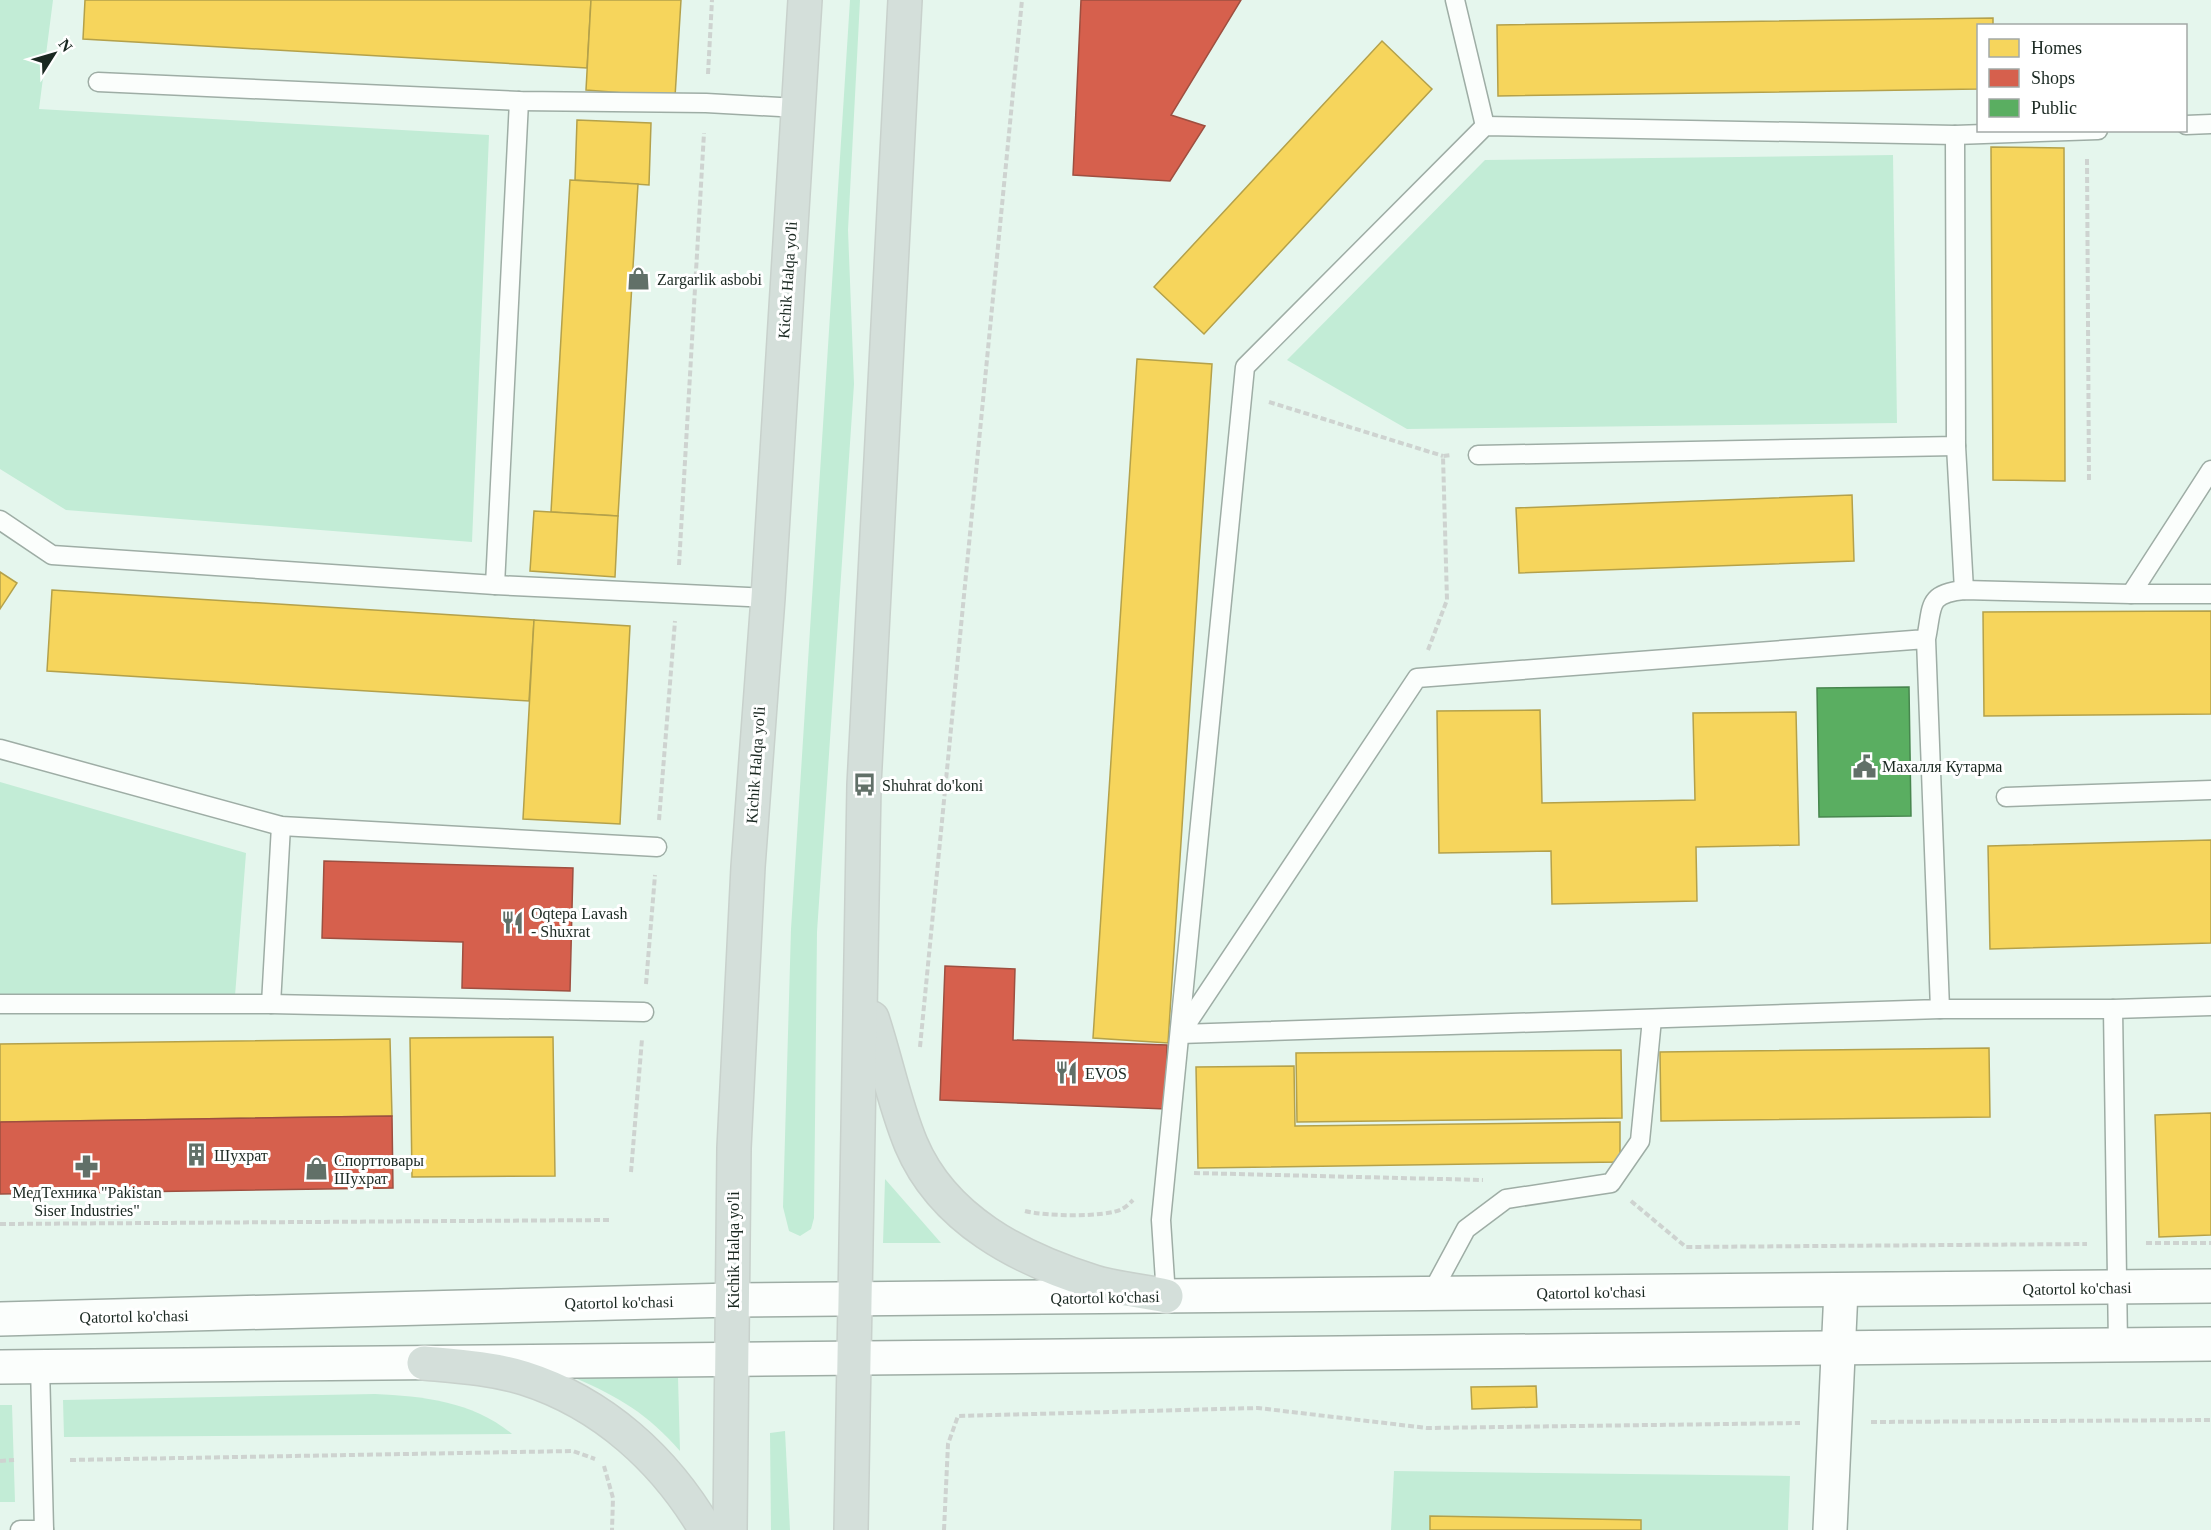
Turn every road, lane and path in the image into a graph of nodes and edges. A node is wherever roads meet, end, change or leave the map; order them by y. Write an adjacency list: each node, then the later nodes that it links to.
1 (805, 0): 8 (highway, Kichik Halqa yo'li)
2 (884, 0): 15 (highway)
3 (905, 0): 15 (highway)
4 (1022, 0): 44 (path)
5 (1455, 0): 11 (lane)
6 (98, 82): 7 (lane)
7 (519, 101): 8 (lane); 23 (lane)
8 (798, 108): 27 (highway, Kichik Halqa yo'li)
9 (2211, 124): 10 (lane)
10 (2187, 125)
11 (1485, 126): 14 (lane); 16 (lane)
12 (2058, 132): 14 (lane)
13 (2093, 132): 21 (path)
14 (1955, 135): 17 (lane)
15 (885, 375): 35 (highway)
16 (1244, 394): 19 (path); 43 (lane)
17 (1956, 446): 18 (lane); 24 (lane)
18 (1478, 455): 19 (path)
19 (1443, 456): 29 (path)
20 (2211, 470): 25 (lane)
21 (2089, 483)
22 (0, 520): 23 (lane)
23 (495, 585): 27 (lane)
24 (1964, 590): 25 (lane); 28 (lane)
25 (2131, 594): 26 (lane)
26 (2211, 594)
27 (768, 598): 59 (highway, Kichik Halqa yo'li)
28 (1926, 639): 29 (lane); 39 (lane)
29 (1417, 678): 43 (lane)
30 (0, 749): 33 (lane)
31 (2211, 790): 32 (lane)
32 (2006, 797)
33 (282, 826): 34 (lane); 37 (lane)
34 (657, 847)
35 (861, 983): 57 (highway); 58 (highway)
36 (0, 1004): 37 (lane)
37 (271, 1004): 41 (lane)
38 (2211, 1006): 40 (lane)
39 (1941, 1009): 40 (lane); 42 (lane)
40 (2113, 1009): 52 (lane)
41 (644, 1012)
42 (1652, 1019): 43 (lane); 47 (lane)
43 (1180, 1034): 45 (lane)
44 (920, 1057)
45 (1167, 1172): 46 (path); 48 (path); 57 (lane)
46 (1491, 1180)
47 (1611, 1183): 52 (path); 56 (lane)
48 (1022, 1210)
49 (611, 1220): 50 (path)
50 (0, 1224)
51 (2211, 1243): 52 (path)
52 (2117, 1244): 54 (lane)
53 (2211, 1286): 54 (main road, Qatortol ko'chasi)
54 (2117, 1287): 55 (main road, Qatortol ko'chasi); 62 (lane)
55 (1841, 1290): 56 (main road, Qatortol ko'chasi); 63 (main road)
56 (1431, 1294): 57 (main road, Qatortol ko'chasi)
57 (1166, 1296): 58 (main road, Qatortol ko'chasi)
58 (856, 1299): 59 (main road, Qatortol ko'chasi); 64 (highway)
59 (732, 1300): 60 (main road, Qatortol ko'chasi); 65 (highway, Kichik Halqa yo'li)
60 (0, 1319)
61 (2211, 1344): 62 (main road)
62 (2118, 1345): 63 (main road)
63 (1839, 1348): 64 (main road); 70 (main road)
64 (855, 1358): 65 (main road); 78 (highway)
65 (731, 1359): 66 (main road); 77 (highway, Kichik Halqa yo'li)
66 (424, 1363): 67 (main road); 76 (highway)
67 (40, 1366): 68 (main road); 71 (lane)
68 (0, 1367)
69 (2211, 1419): 70 (path)
70 (1835, 1423): 79 (path); 80 (main road)
71 (40, 1460): 72 (path); 74 (lane); 75 (path)
72 (0, 1461)
73 (20, 1530): 74 (lane)
74 (44, 1530)
75 (612, 1530)
76 (706, 1530)
77 (730, 1530)
78 (851, 1530)
79 (944, 1530)
80 (1830, 1530)

